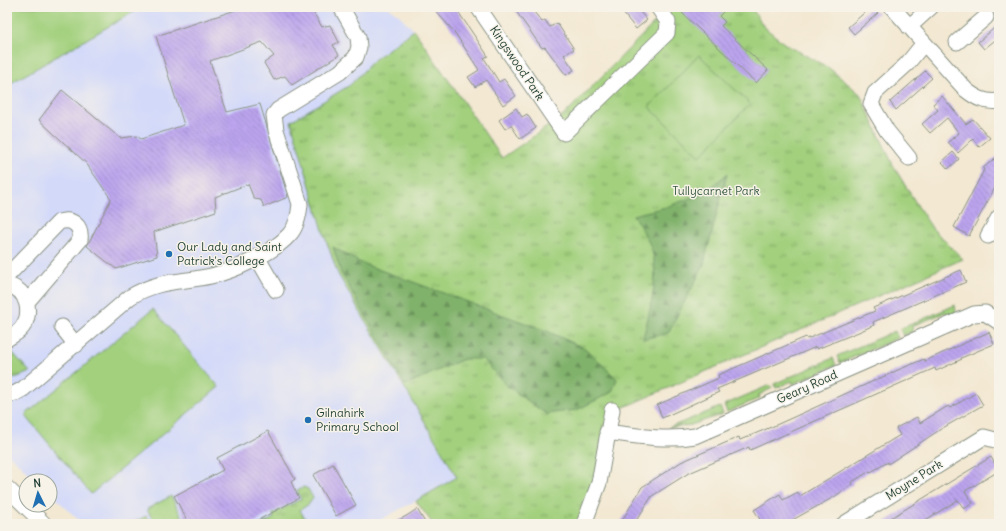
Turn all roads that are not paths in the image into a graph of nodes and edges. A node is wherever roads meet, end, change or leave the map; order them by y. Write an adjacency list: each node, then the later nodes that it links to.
1 (341, 7): 14 (street)
2 (478, 7): 5 (street, Kingswood Park)
3 (892, 7): 7 (street)
4 (931, 7): 7 (street)
5 (660, 10)
6 (986, 17): 8 (street)
7 (909, 27): 9 (street)
8 (957, 42)
9 (924, 43): 10 (street); 11 (street)
10 (999, 101)
11 (908, 158)
12 (999, 217): 13 (street)
13 (988, 236)
14 (257, 257): 17 (street); 22 (street)
15 (7, 276): 18 (street)
16 (7, 285): 18 (street)
17 (276, 290)
18 (27, 302): 21 (street)
19 (999, 322): 25 (street, Geary Road)
20 (62, 327): 22 (street)
21 (7, 340)
22 (76, 345): 23 (street)
23 (7, 395)
24 (612, 410): 25 (street)
25 (607, 432): 29 (street)
26 (999, 441): 30 (street, Moyne Park)
27 (7, 488): 28 (street)
28 (44, 524)
29 (584, 524)
30 (844, 524)

